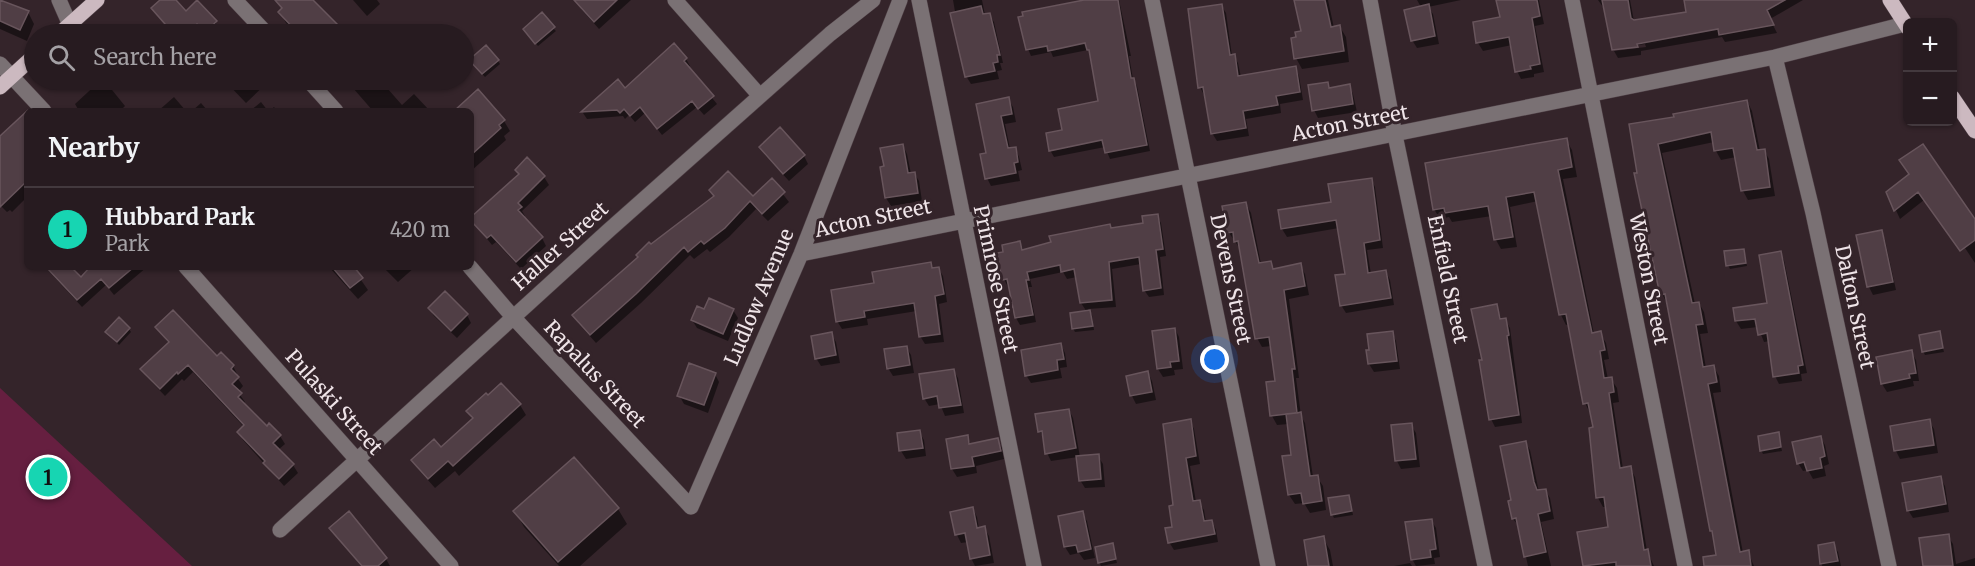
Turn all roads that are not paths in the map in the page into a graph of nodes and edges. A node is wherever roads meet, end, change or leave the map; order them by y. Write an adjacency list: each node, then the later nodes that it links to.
1 (59, 0): 13 (street)
2 (97, 0): 14 (main road)
3 (235, 0): 15 (street)
4 (675, 0): 25 (street)
5 (873, 0): 25 (street, Haller Street)
6 (900, 0): 34 (street, Ludlow Avenue)
7 (919, 0): 33 (street, Primrose Street)
8 (1152, 0): 32 (street, Devens Street)
9 (1370, 0): 31 (street, Enfield Street)
10 (1572, 0): 26 (street, Weston Street)
11 (1890, 0): 12 (main road)
12 (1903, 21)
13 (63, 24)
14 (71, 24)
15 (258, 24)
16 (1903, 27): 17 (street, Acton Street)
17 (1775, 57): 26 (street, Acton Street); 46 (street, Dalton Street)
18 (0, 64): 20 (street)
19 (24, 65): 20 (main road)
20 (12, 76): 21 (main road); 22 (street)
21 (0, 87)
22 (24, 89)
23 (25, 90): 28 (street)
24 (317, 90): 29 (street)
25 (760, 96): 37 (street, Haller Street)
26 (1591, 96): 31 (street, Acton Street); 45 (street, Weston Street)
27 (1957, 103): 30 (main road)
28 (41, 108)
29 (333, 108)
30 (1975, 131)
31 (1395, 135): 32 (street, Acton Street); 44 (street, Enfield Street)
32 (1188, 177): 33 (street, Acton Street); 43 (street, Devens Street)
33 (963, 221): 34 (street, Acton Street); 42 (street, Primrose Street)
34 (801, 254): 39 (street, Ludlow Avenue)
35 (189, 270): 38 (street, Pulaski Street)
36 (473, 270): 37 (street, Rapalus Street)
37 (513, 317): 38 (street, Haller Street); 39 (street, Rapalus Street)
38 (357, 459): 40 (street, Haller Street); 41 (street, Pulaski Street)
39 (691, 507)
40 (280, 530)
41 (451, 566)
42 (1034, 566)
43 (1268, 566)
44 (1485, 566)
45 (1685, 566)
46 (1889, 566)

